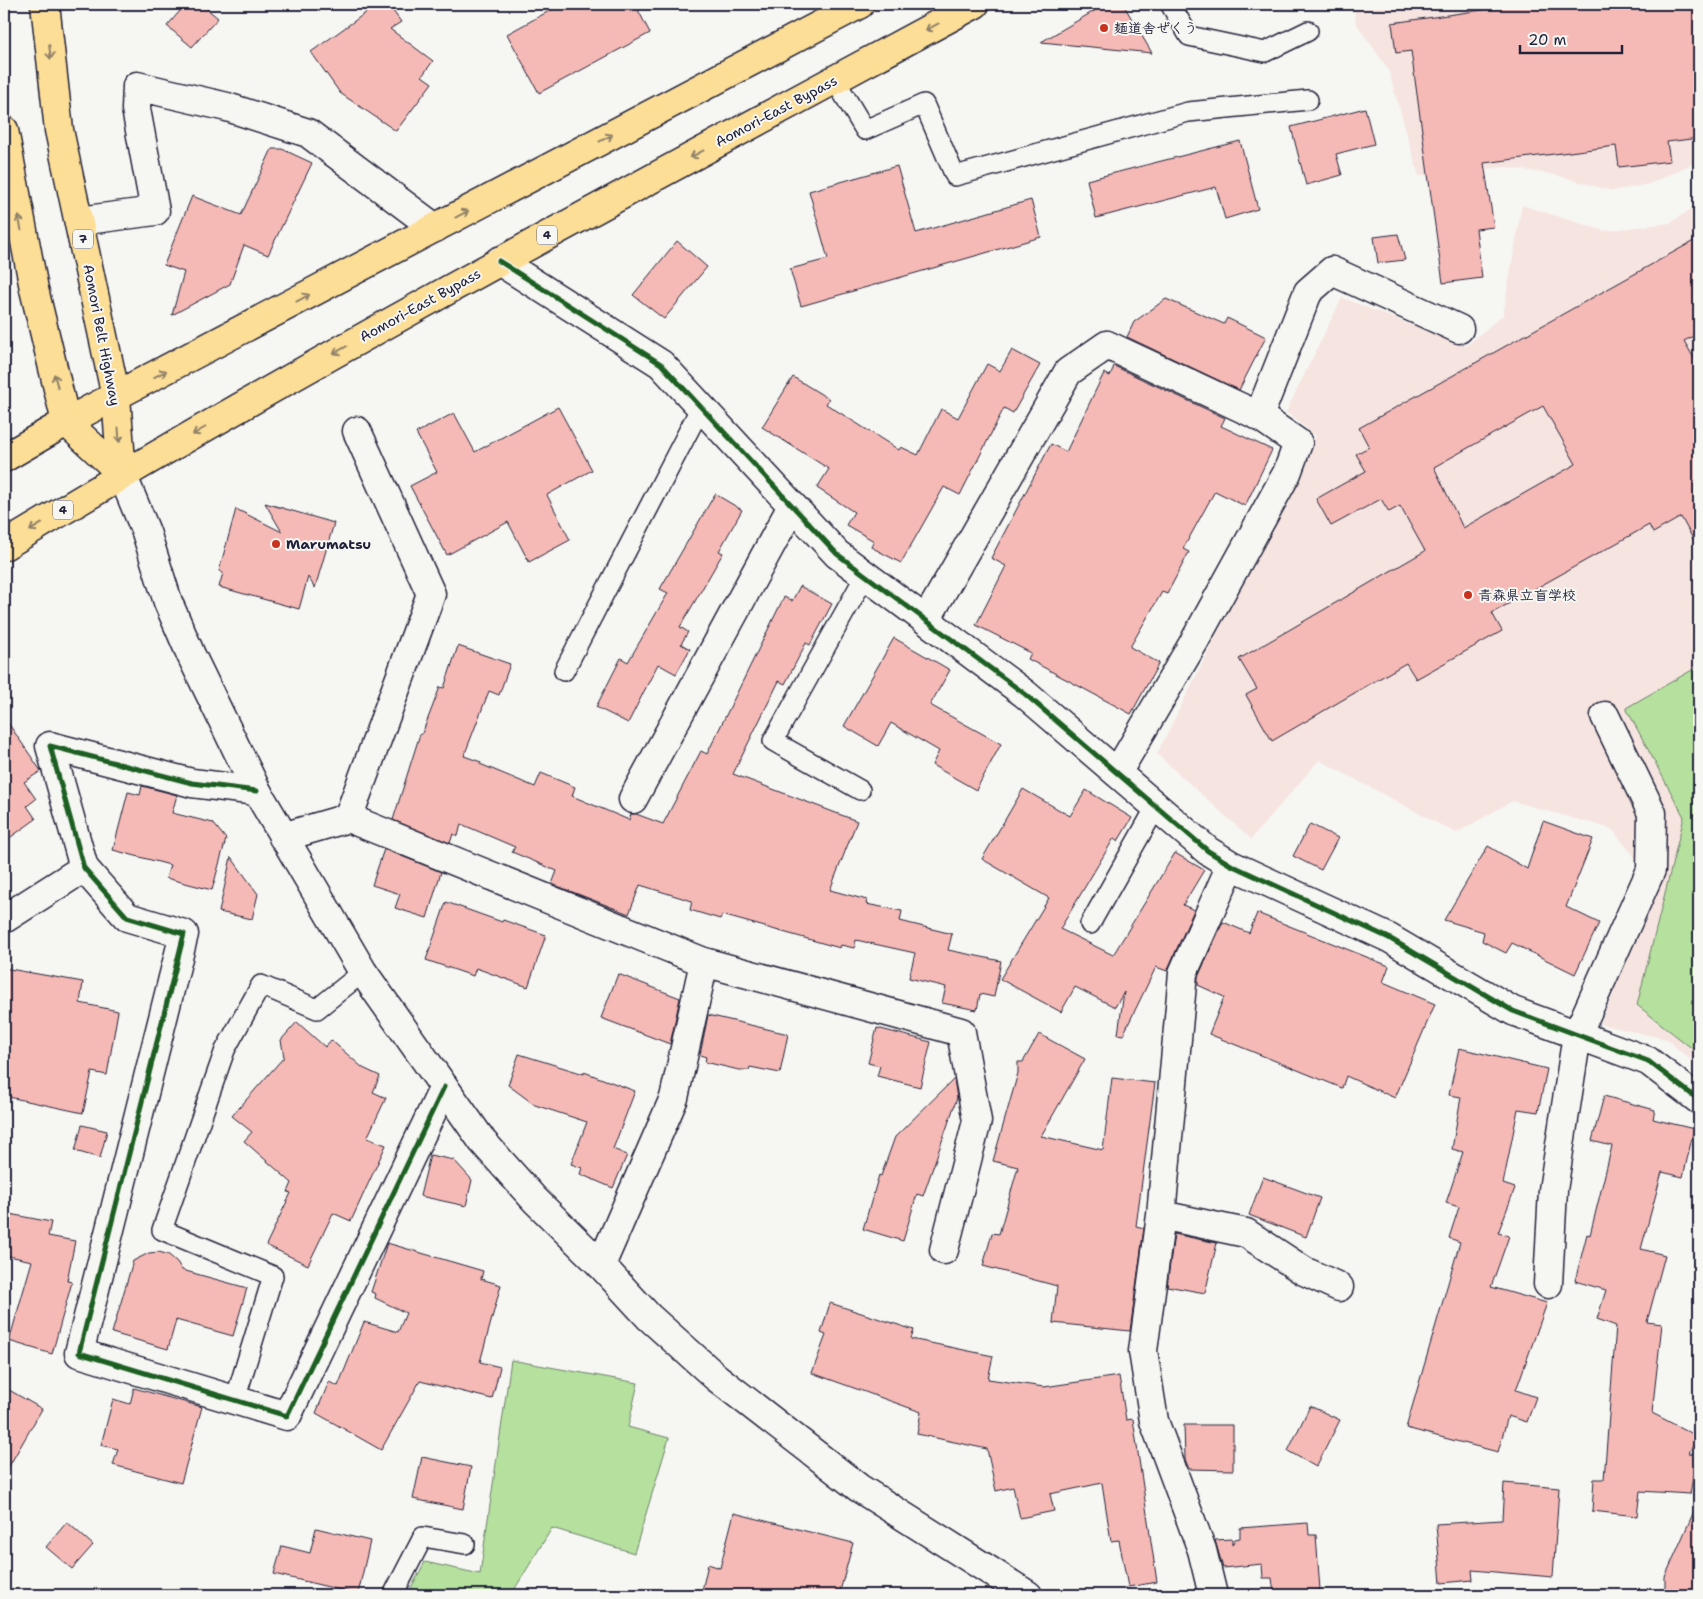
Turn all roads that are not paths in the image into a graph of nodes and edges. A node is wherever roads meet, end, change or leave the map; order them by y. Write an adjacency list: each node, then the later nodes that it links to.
1 (45, 4): 9 (highway, Aomori Belt Highway / 7, one-way to 9)
2 (860, 4): 10 (highway, one-way to 2)
3 (975, 4): 6 (highway, Aomori-East Bypass / 4, one-way to 6)
4 (1170, 4): 5 (lane)
5 (1308, 31)
6 (835, 80): 7 (lane); 11 (highway, Aomori-East Bypass / 4, one-way to 11)
7 (1308, 100)
8 (4, 130): 16 (highway, one-way to 8)
9 (79, 221): 10 (street); 13 (highway, Aomori Belt Highway / 7)
10 (435, 228): 13 (highway, one-way to 10)
11 (499, 261): 14 (street); 19 (highway, Aomori-East Bypass / 4, one-way to 19)
12 (1459, 329): 15 (street)
13 (116, 397): 16 (highway); 19 (highway, Aomori Belt Highway / 7, one-way to 19)
14 (701, 408): 20 (street); 24 (lane)
15 (1259, 416): 23 (street); 26 (street)
16 (66, 422): 18 (highway); 19 (highway)
17 (357, 431): 31 (street)
18 (4, 458)
19 (122, 474): 21 (highway, Aomori-East Bypass / 4, one-way to 21); 28 (street)
20 (792, 506): 22 (street); 29 (street)
21 (4, 546)
22 (866, 576): 23 (street); 27 (lane)
23 (926, 620): 26 (street)
24 (564, 671)
25 (1605, 716): 39 (street)
26 (1117, 773): 30 (street)
27 (860, 790)
28 (257, 791): 32 (street); 34 (street)
29 (633, 799)
30 (1156, 807): 33 (street); 36 (lane)
31 (348, 818): 32 (street); 37 (street)
32 (283, 837): 38 (street)
33 (1231, 865): 39 (street); 42 (street)
34 (84, 868): 35 (street); 47 (street)
35 (4, 919)
36 (1090, 924)
37 (704, 962): 43 (street); 44 (street)
38 (363, 972): 40 (street); 47 (lane)
39 (1576, 1035): 41 (street); 45 (street)
40 (444, 1087): 44 (street); 47 (street)
41 (1699, 1100)
42 (1161, 1215): 46 (street); 51 (street)
43 (944, 1250)
44 (601, 1265): 50 (street)
45 (1548, 1284)
46 (1338, 1287)
47 (236, 1400)
48 (464, 1544): 49 (lane)
49 (393, 1595)
50 (1028, 1595)
51 (1214, 1595)

